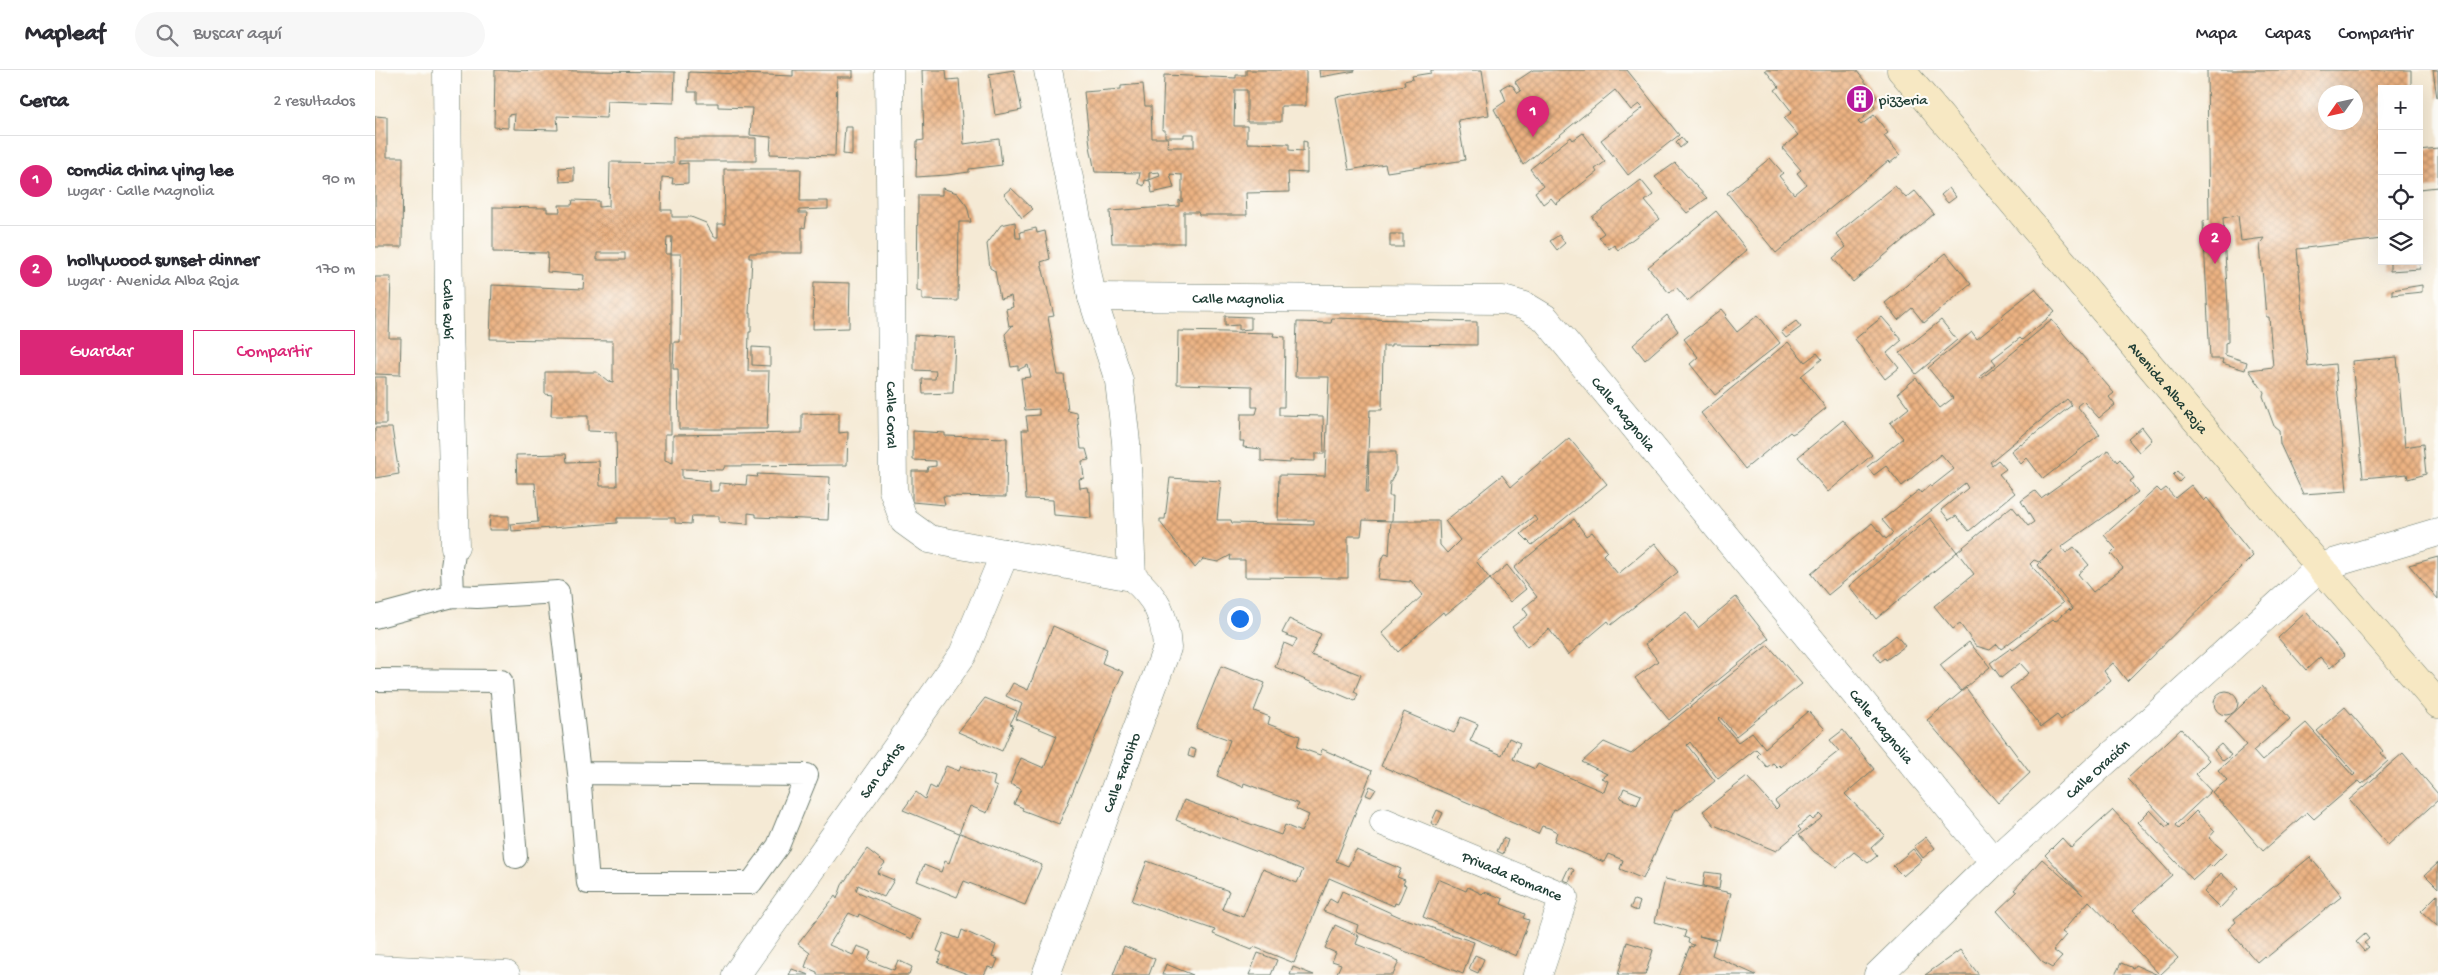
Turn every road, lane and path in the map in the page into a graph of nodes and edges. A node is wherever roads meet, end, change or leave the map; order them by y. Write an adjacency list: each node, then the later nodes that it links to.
1 (447, 70): 7 (street, Calle Rubí)
2 (889, 70): 8 (street, Calle Coral)
3 (1048, 70): 5 (street)
4 (1901, 70): 9 (main road, Avenida Alba Roja)
5 (1092, 298): 10 (street); 18 (street, Calle Magnolia)
6 (2438, 532): 9 (street)
7 (455, 547): 11 (lane)
8 (1005, 553): 10 (street, Calle Coral); 21 (street, San Carlos)
9 (2319, 567): 14 (main road, Avenida Alba Roja); 18 (street, Calle Oración)
10 (1132, 577): 22 (street, Calle Farolito)
11 (453, 596): 12 (lane); 15 (lane)
12 (375, 617)
13 (375, 680): 17 (lane)
14 (2438, 704)
15 (579, 773): 15 (lane)
16 (1384, 822): 23 (street, Privada Romance)
17 (516, 857)
18 (1994, 862): 24 (street, Calle Oración)
19 (375, 969): 20 (street)
20 (506, 975)
21 (736, 975)
22 (1046, 975)
23 (1538, 975)
24 (1878, 975)

